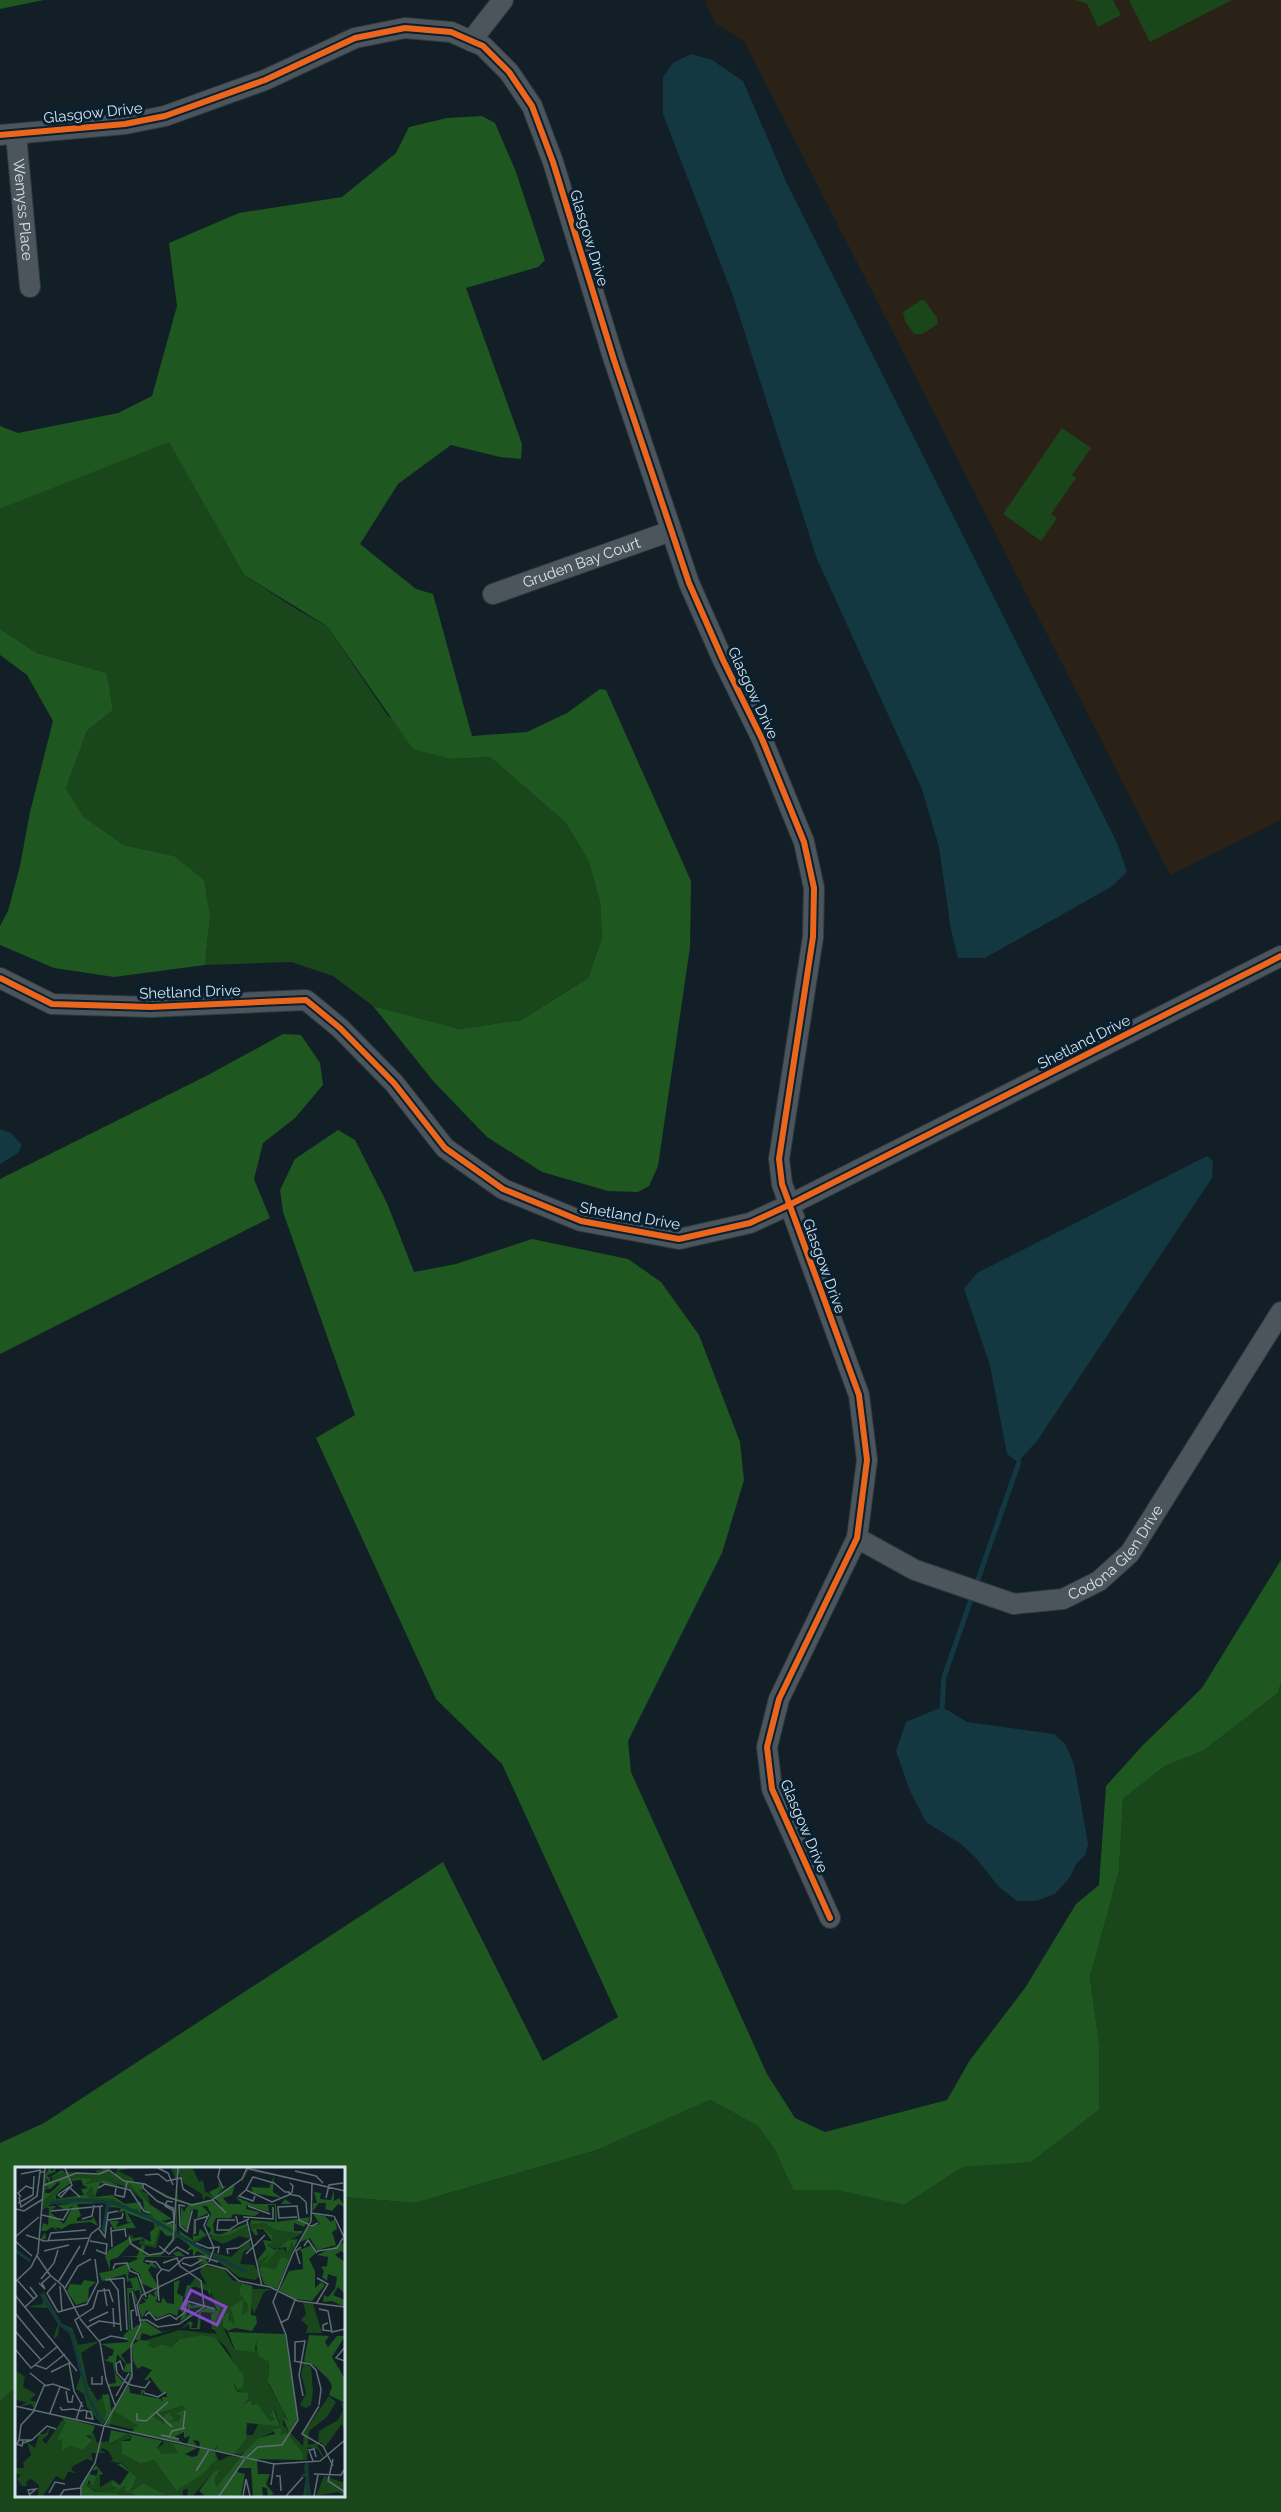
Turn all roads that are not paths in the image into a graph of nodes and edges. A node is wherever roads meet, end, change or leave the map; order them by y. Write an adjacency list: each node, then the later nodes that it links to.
1 (503, 0): 2 (street)
2 (471, 41): 3 (street, Glasgow Drive); 5 (street, Glasgow Drive)
3 (8, 134): 4 (street, Wemyss Place)
4 (30, 287)
5 (671, 531): 6 (street, Gruden Bay Court); 9 (street, Glasgow Drive)
6 (493, 594)
7 (1281, 956): 9 (street, Shetland Drive)
8 (0, 978): 9 (street, Shetland Drive)
9 (789, 1205): 11 (street, Glasgow Drive)
10 (1281, 1312): 11 (street, Codona Glen Drive)
11 (857, 1538): 12 (street, Glasgow Drive)
12 (830, 1918)

